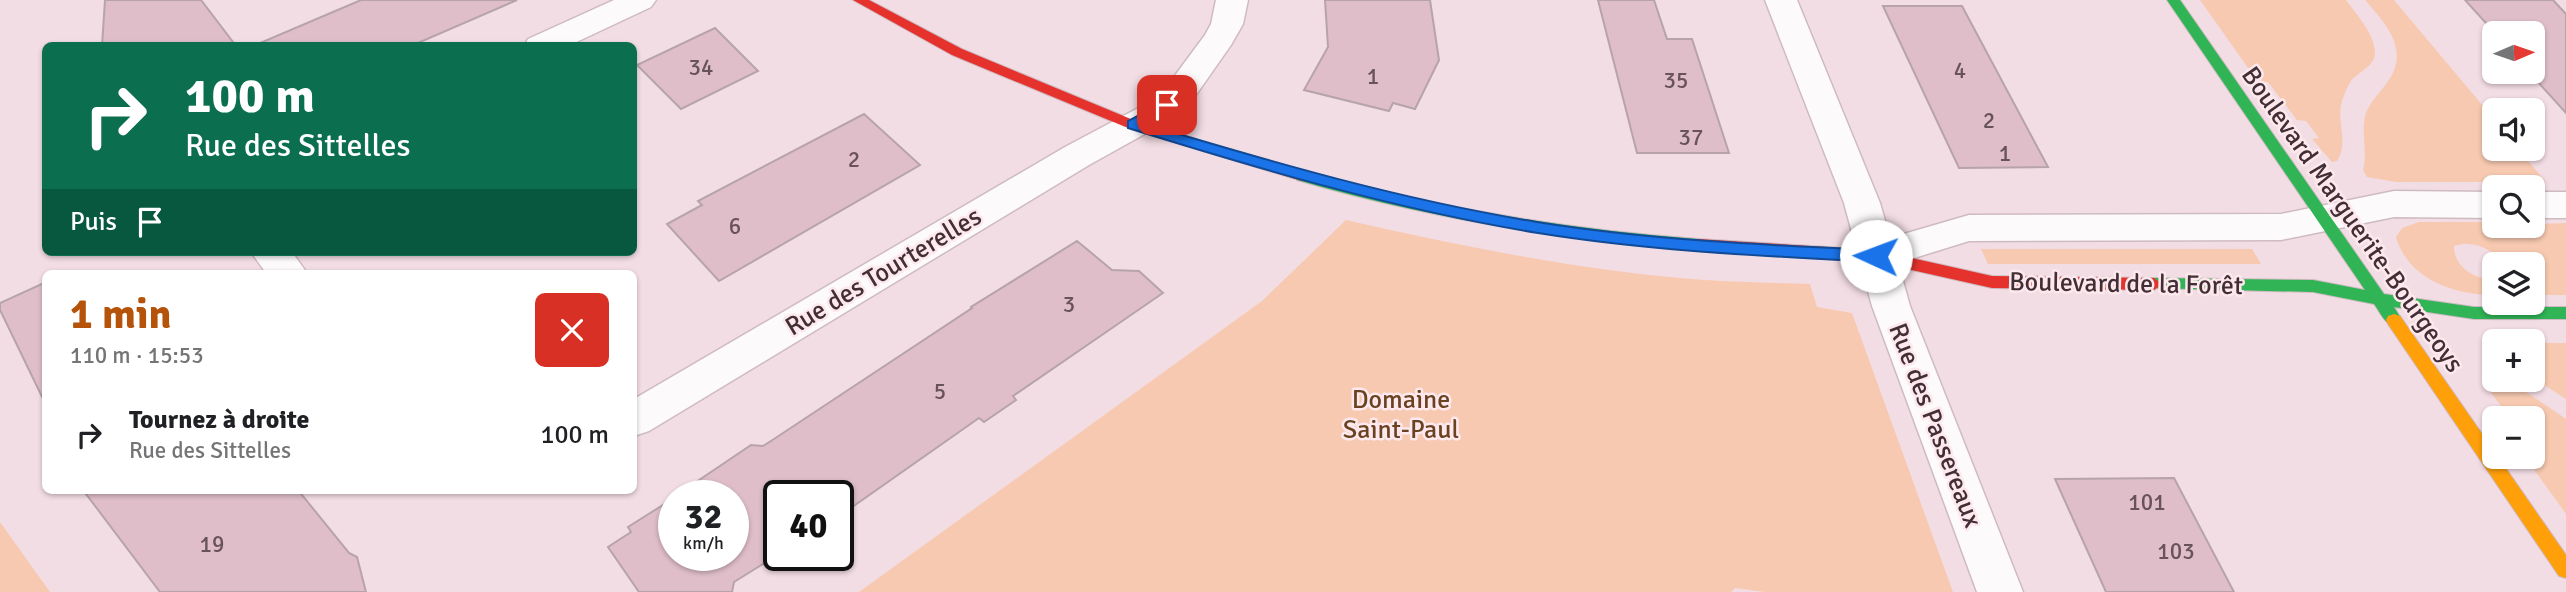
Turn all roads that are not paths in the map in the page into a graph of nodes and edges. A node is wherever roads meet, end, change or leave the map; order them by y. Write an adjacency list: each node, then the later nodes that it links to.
1 (640, 0): 6 (street)
2 (859, 0): 7 (street, Boulevard de la Forêt)
3 (1232, 0): 7 (street, Rue des Tourterelles)
4 (1781, 0): 13 (street, Rue des Passereaux)
5 (2172, 0): 11 (street, Boulevard Marguerite-Bourgeoys)
6 (549, 42)
7 (1133, 125): 13 (street, Boulevard de la Forêt); 17 (street, Rue des Tourterelles)
8 (2482, 205): 11 (street, Boulevard de la Forêt)
9 (2545, 205): 10 (street)
10 (2566, 205)
11 (2323, 218): 13 (street, Boulevard de la Forêt); 15 (street, Boulevard Marguerite-Bourgeoys)
12 (273, 256): 14 (street)
13 (1876, 256): 15 (street, Boulevard de la Forêt); 19 (street, Rue des Passereaux)
14 (285, 270)
15 (2378, 298): 16 (street, Boulevard de la Forêt); 18 (street, Boulevard Marguerite-Bourgeoys)
16 (2566, 313)
17 (637, 417)
18 (2566, 569)
19 (2000, 592)

